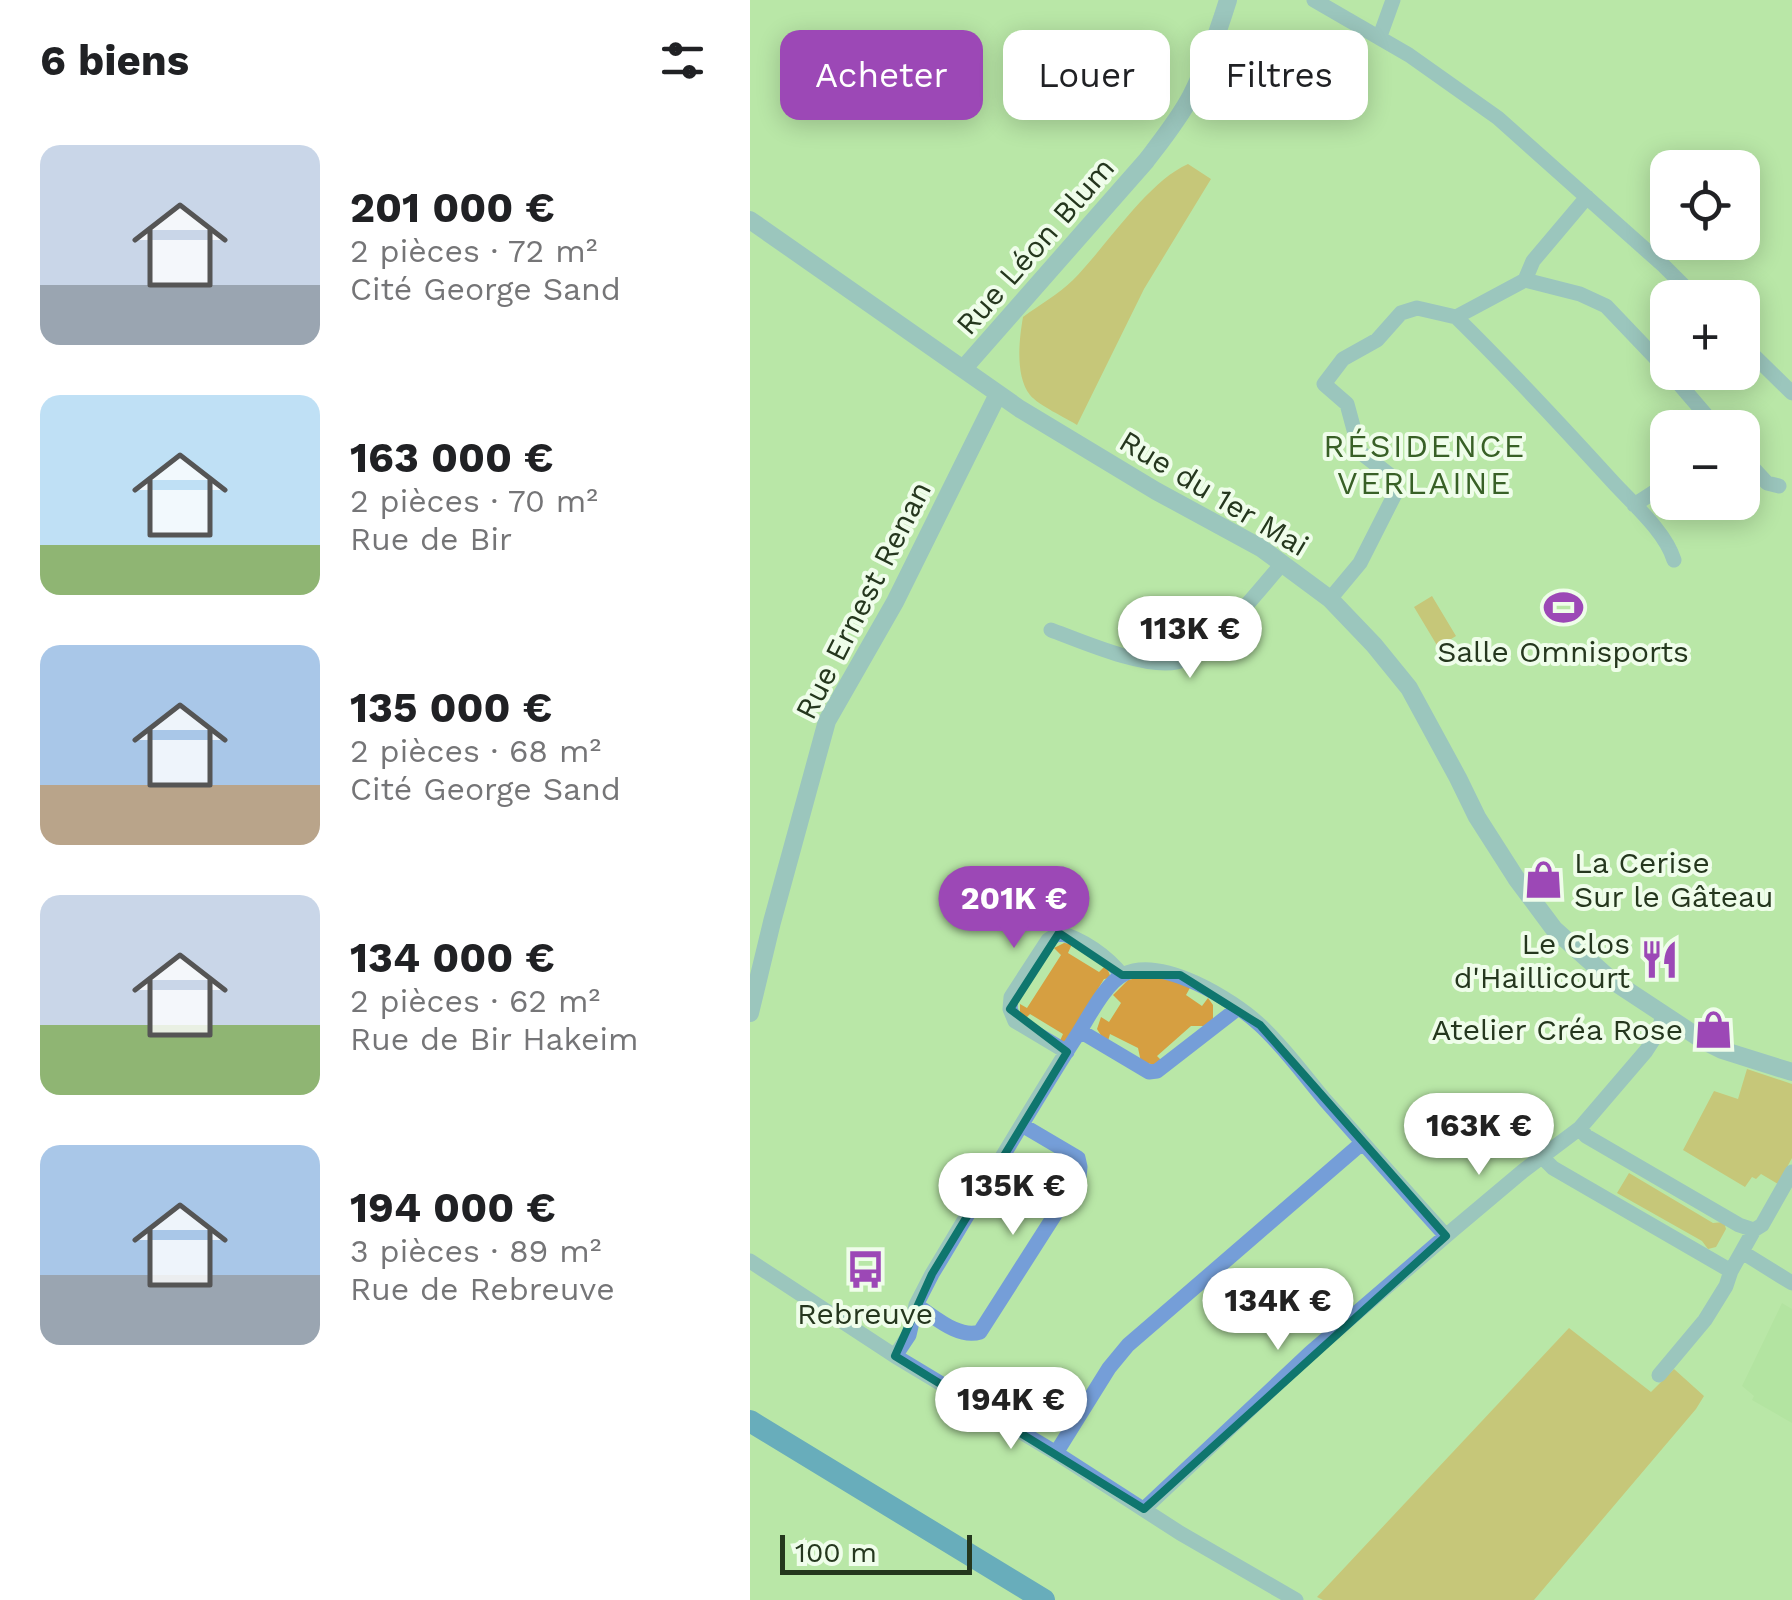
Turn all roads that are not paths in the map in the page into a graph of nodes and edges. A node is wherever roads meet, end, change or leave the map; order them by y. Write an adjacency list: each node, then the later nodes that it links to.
1 (1228, 0): 12 (street, Rue Léon Blum)
2 (1314, 0): 4 (street)
3 (1393, 0): 4 (street)
4 (1380, 36): 5 (street)
5 (1586, 197): 7 (street); 8 (street)
6 (750, 220): 12 (street, Rue du 1er Mai)
7 (1525, 280): 9 (street); 10 (street)
8 (1676, 280)
9 (1456, 317): 20 (street); 23 (street)
10 (1650, 353)
11 (1760, 362): 15 (street)
12 (964, 368): 14 (street, Rue du 1er Mai)
13 (1684, 390): 16 (street)
14 (998, 394): 22 (street, Rue du 1er Mai); 27 (street, Rue Ernest Renan)
15 (1792, 394)
16 (1701, 410)
17 (1760, 475): 18 (street)
18 (1779, 486)
19 (1650, 494): 20 (street)
20 (1634, 504): 21 (street)
21 (1674, 560)
22 (1283, 562): 23 (street, Rue du 1er Mai); 24 (street)
23 (1330, 599): 28 (street, Rue du 1er Mai)
24 (1051, 630)
25 (1122, 975): 26 (street); 29 (street); 30 (street)
26 (1237, 1009): 29 (street); 34 (street)
27 (750, 1012)
28 (1663, 1016): 31 (street, Rue du 1er Mai); 33 (street)
29 (1080, 1031): 30 (street)
30 (1066, 1052): 32 (street)
31 (1792, 1072)
32 (1022, 1125): 43 (street); 43 (street)
33 (1580, 1128): 35 (street); 37 (street)
34 (1362, 1143): 38 (street); 47 (street)
35 (1541, 1156): 38 (street); 41 (street)
36 (1792, 1172): 37 (street)
37 (1754, 1230): 39 (street)
38 (1446, 1236): 48 (street)
39 (1742, 1252): 41 (street); 42 (street)
40 (750, 1261): 44 (street)
41 (1731, 1271): 45 (street)
42 (1792, 1283)
43 (916, 1305): 44 (street)
44 (895, 1356): 47 (street)
45 (1660, 1375)
46 (750, 1422): 49 (main road)
47 (1056, 1453): 48 (street)
48 (1144, 1509): 50 (street)
49 (1044, 1600)
50 (1296, 1600)

